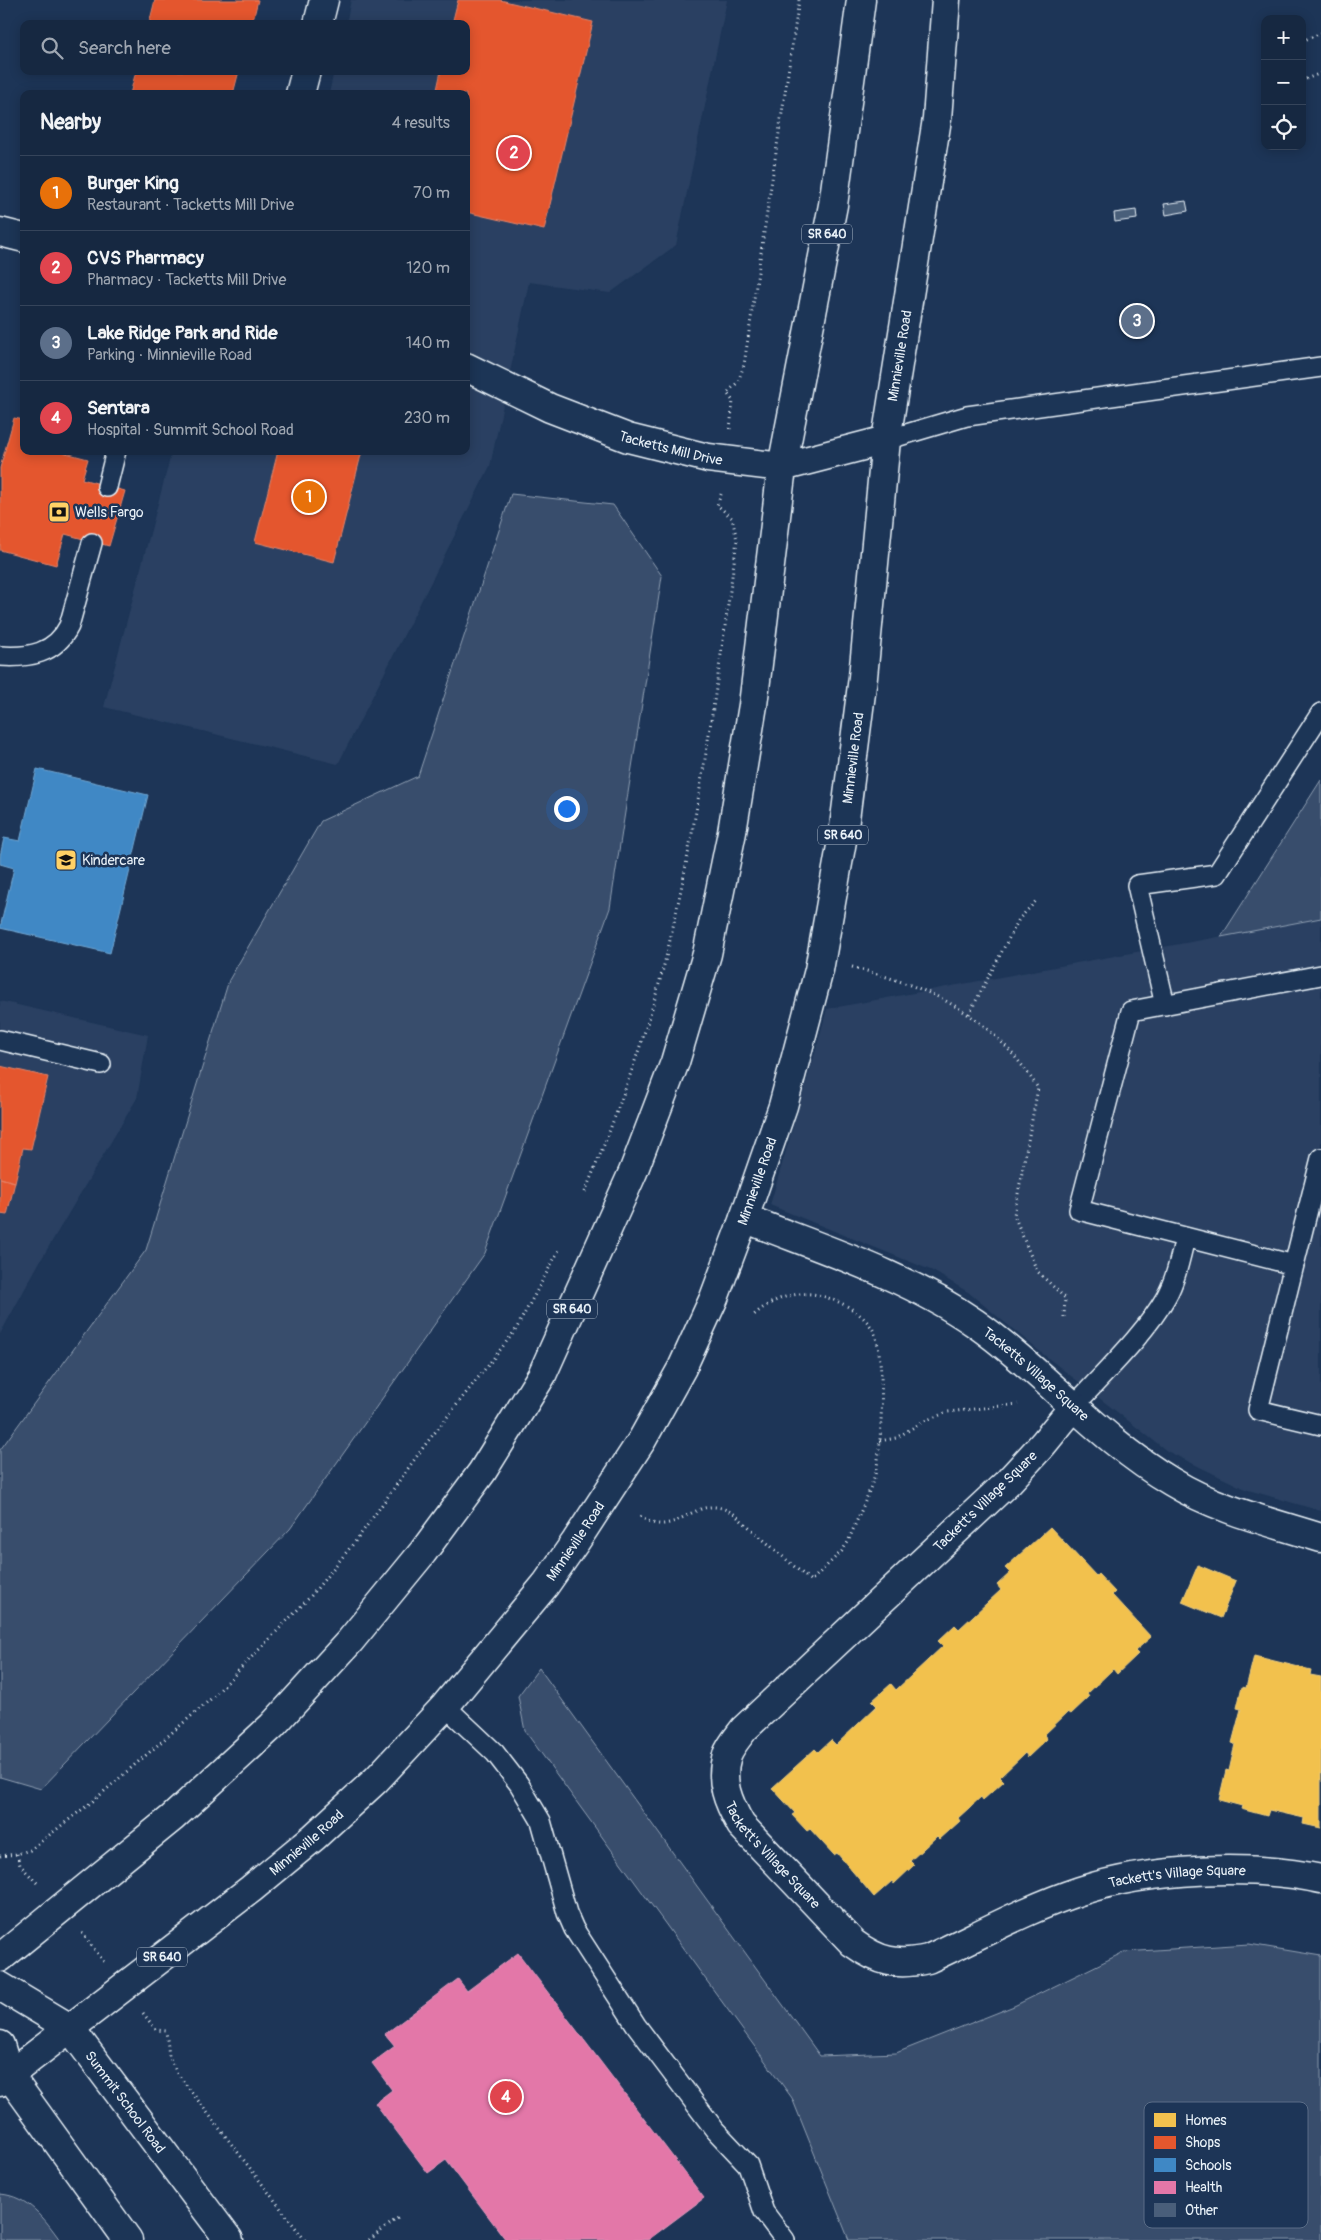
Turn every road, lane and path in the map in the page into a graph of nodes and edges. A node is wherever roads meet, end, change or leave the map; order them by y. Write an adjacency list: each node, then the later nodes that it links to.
1 (324, 0): 5 (main road)
2 (799, 0): 16 (path)
3 (861, 0): 19 (main road, SR 640)
4 (946, 0): 17 (main road, Minnieville Road / SR 640)
5 (319, 20)
6 (1321, 33): 7 (path)
7 (1306, 39)
8 (1321, 72): 10 (path)
9 (305, 75): 11 (main road)
10 (1306, 79)
11 (301, 90)
12 (0, 232): 13 (main road)
13 (20, 237)
14 (1321, 367): 17 (lane)
15 (470, 369): 19 (main road, Tacketts Mill Drive)
16 (733, 401)
17 (886, 440): 19 (main road, Tacketts Mill Drive); 34 (main road, Minnieville Road / SR 640)
18 (115, 455): 20 (lane)
19 (782, 467): 53 (main road, SR 640)
20 (107, 487)
21 (721, 498): 33 (path)
22 (92, 543): 23 (lane)
23 (0, 656)
24 (1321, 713): 28 (lane)
25 (1037, 900): 29 (path)
26 (846, 966): 29 (path)
27 (1321, 975): 28 (lane)
28 (1165, 1005): 35 (lane)
29 (968, 1014): 39 (path)
30 (0, 1040): 31 (lane)
31 (101, 1064)
32 (1321, 1158): 37 (lane)
33 (583, 1198)
34 (744, 1218): 41 (main road, Tacketts Village Square); 46 (main road, Minnieville Road / SR 640)
35 (1185, 1238): 37 (lane); 41 (lane)
36 (560, 1248): 47 (path)
37 (1294, 1265): 42 (lane)
38 (752, 1316): 43 (path)
39 (1064, 1317)
40 (1018, 1404): 43 (path)
41 (1074, 1406): 45 (main road, Tacketts Village Square); 50 (main road, Tackett's Village Square)
42 (1321, 1425)
43 (880, 1441): 44 (path)
44 (640, 1516)
45 (1321, 1538)
46 (445, 1706): 55 (main road, Minnieville Road / SR 640); 64 (lane)
47 (17, 1854): 48 (path); 49 (path)
48 (0, 1856)
49 (20, 1865)
50 (1321, 1879)
51 (83, 1934): 52 (path)
52 (96, 1950)
53 (0, 1958)
54 (0, 1986): 55 (main road, Summit School Road)
55 (70, 2028): 58 (main road, Minnieville Road / SR 640); 61 (main road, Summit School Road)
56 (156, 2030): 62 (path)
57 (0, 2045): 58 (main road)
58 (4, 2078): 60 (main road)
59 (398, 2218): 63 (path)
60 (128, 2240)
61 (229, 2240)
62 (304, 2240)
63 (369, 2240)
64 (785, 2240)

